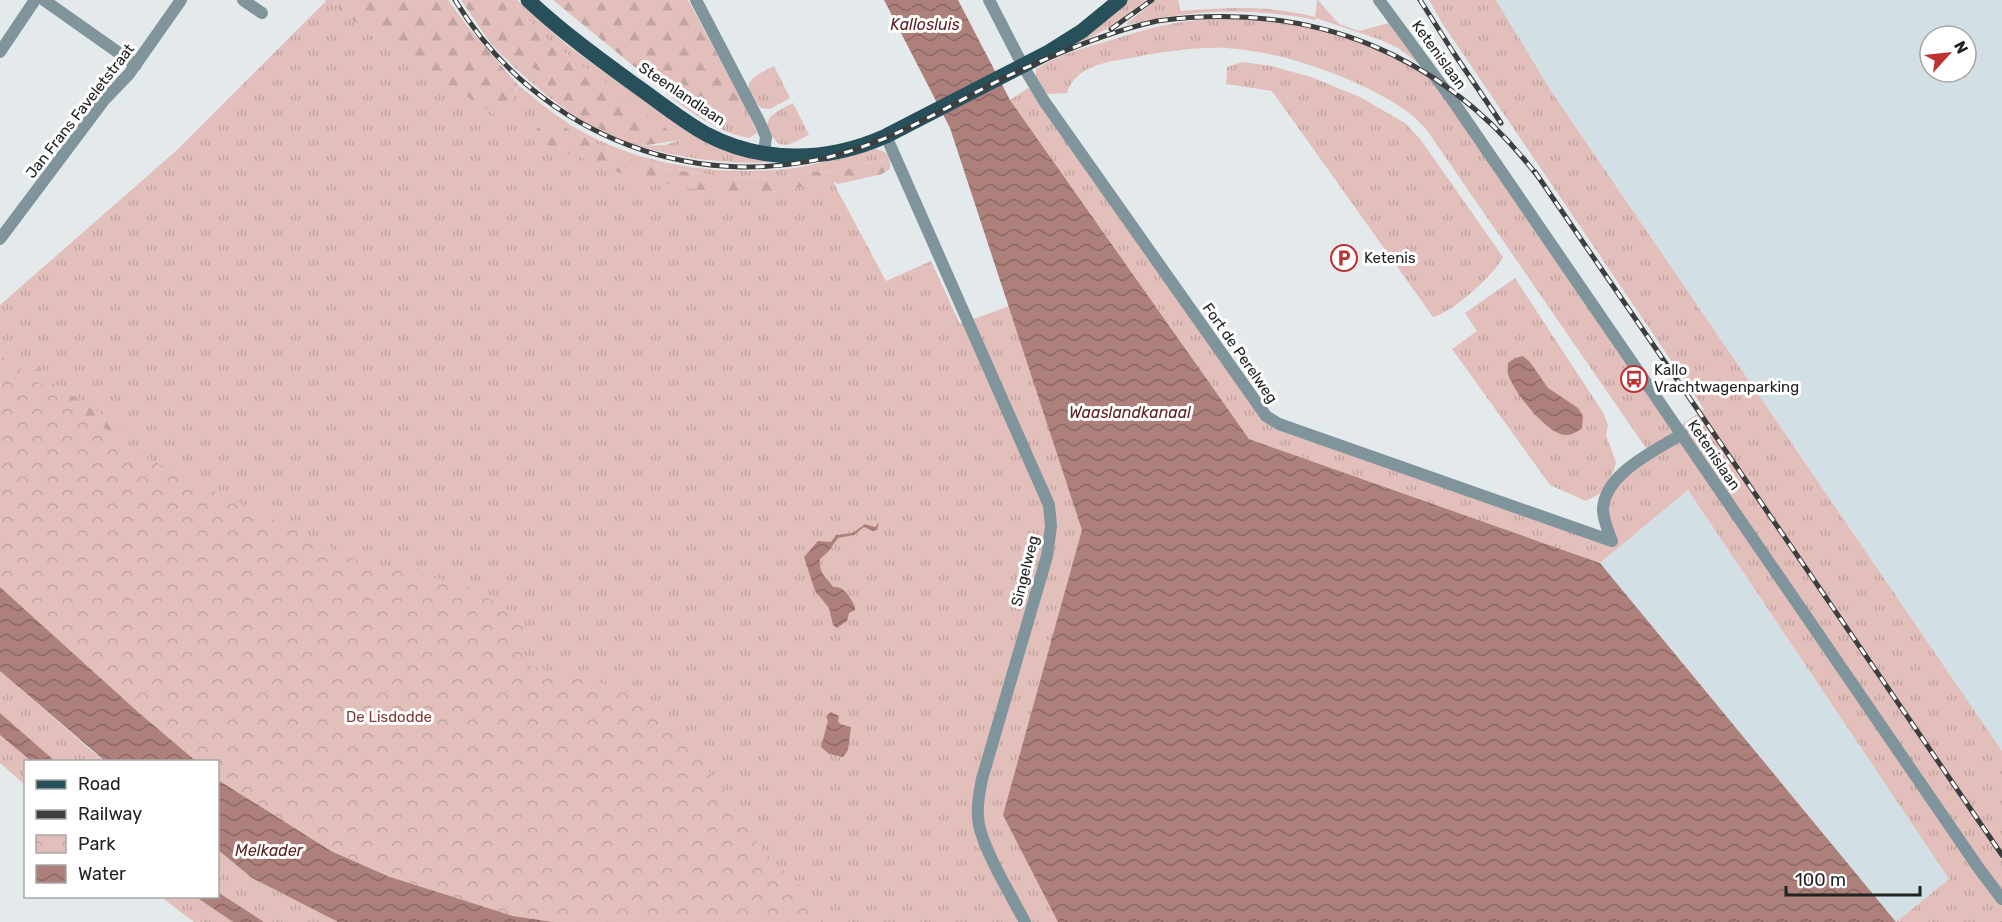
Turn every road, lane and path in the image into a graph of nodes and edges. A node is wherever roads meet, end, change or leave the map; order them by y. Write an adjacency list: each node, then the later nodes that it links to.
1 (35, 0): 11 (street)
2 (44, 0): 12 (street)
3 (181, 0): 12 (street, Jan Frans Faveletstraat)
4 (243, 0): 10 (street)
5 (528, 0): 15 (main road, Steenlandlaan)
6 (696, 0): 15 (street)
7 (989, 0): 13 (street, Fort de Perelweg)
8 (1379, 0): 17 (street, Ketenislaan)
9 (1116, 1): 13 (main road)
10 (262, 13)
11 (0, 52)
12 (136, 64): 16 (street, Jan Frans Faveletstraat)
13 (1023, 66): 14 (main road, Steenlandlaan); 17 (street, Fort de Perelweg)
14 (886, 136): 15 (main road, Steenlandlaan); 19 (street, Singelweg)
15 (764, 153)
16 (0, 239)
17 (1682, 434): 18 (street, Ketenislaan)
18 (2002, 899)
19 (1025, 922)

